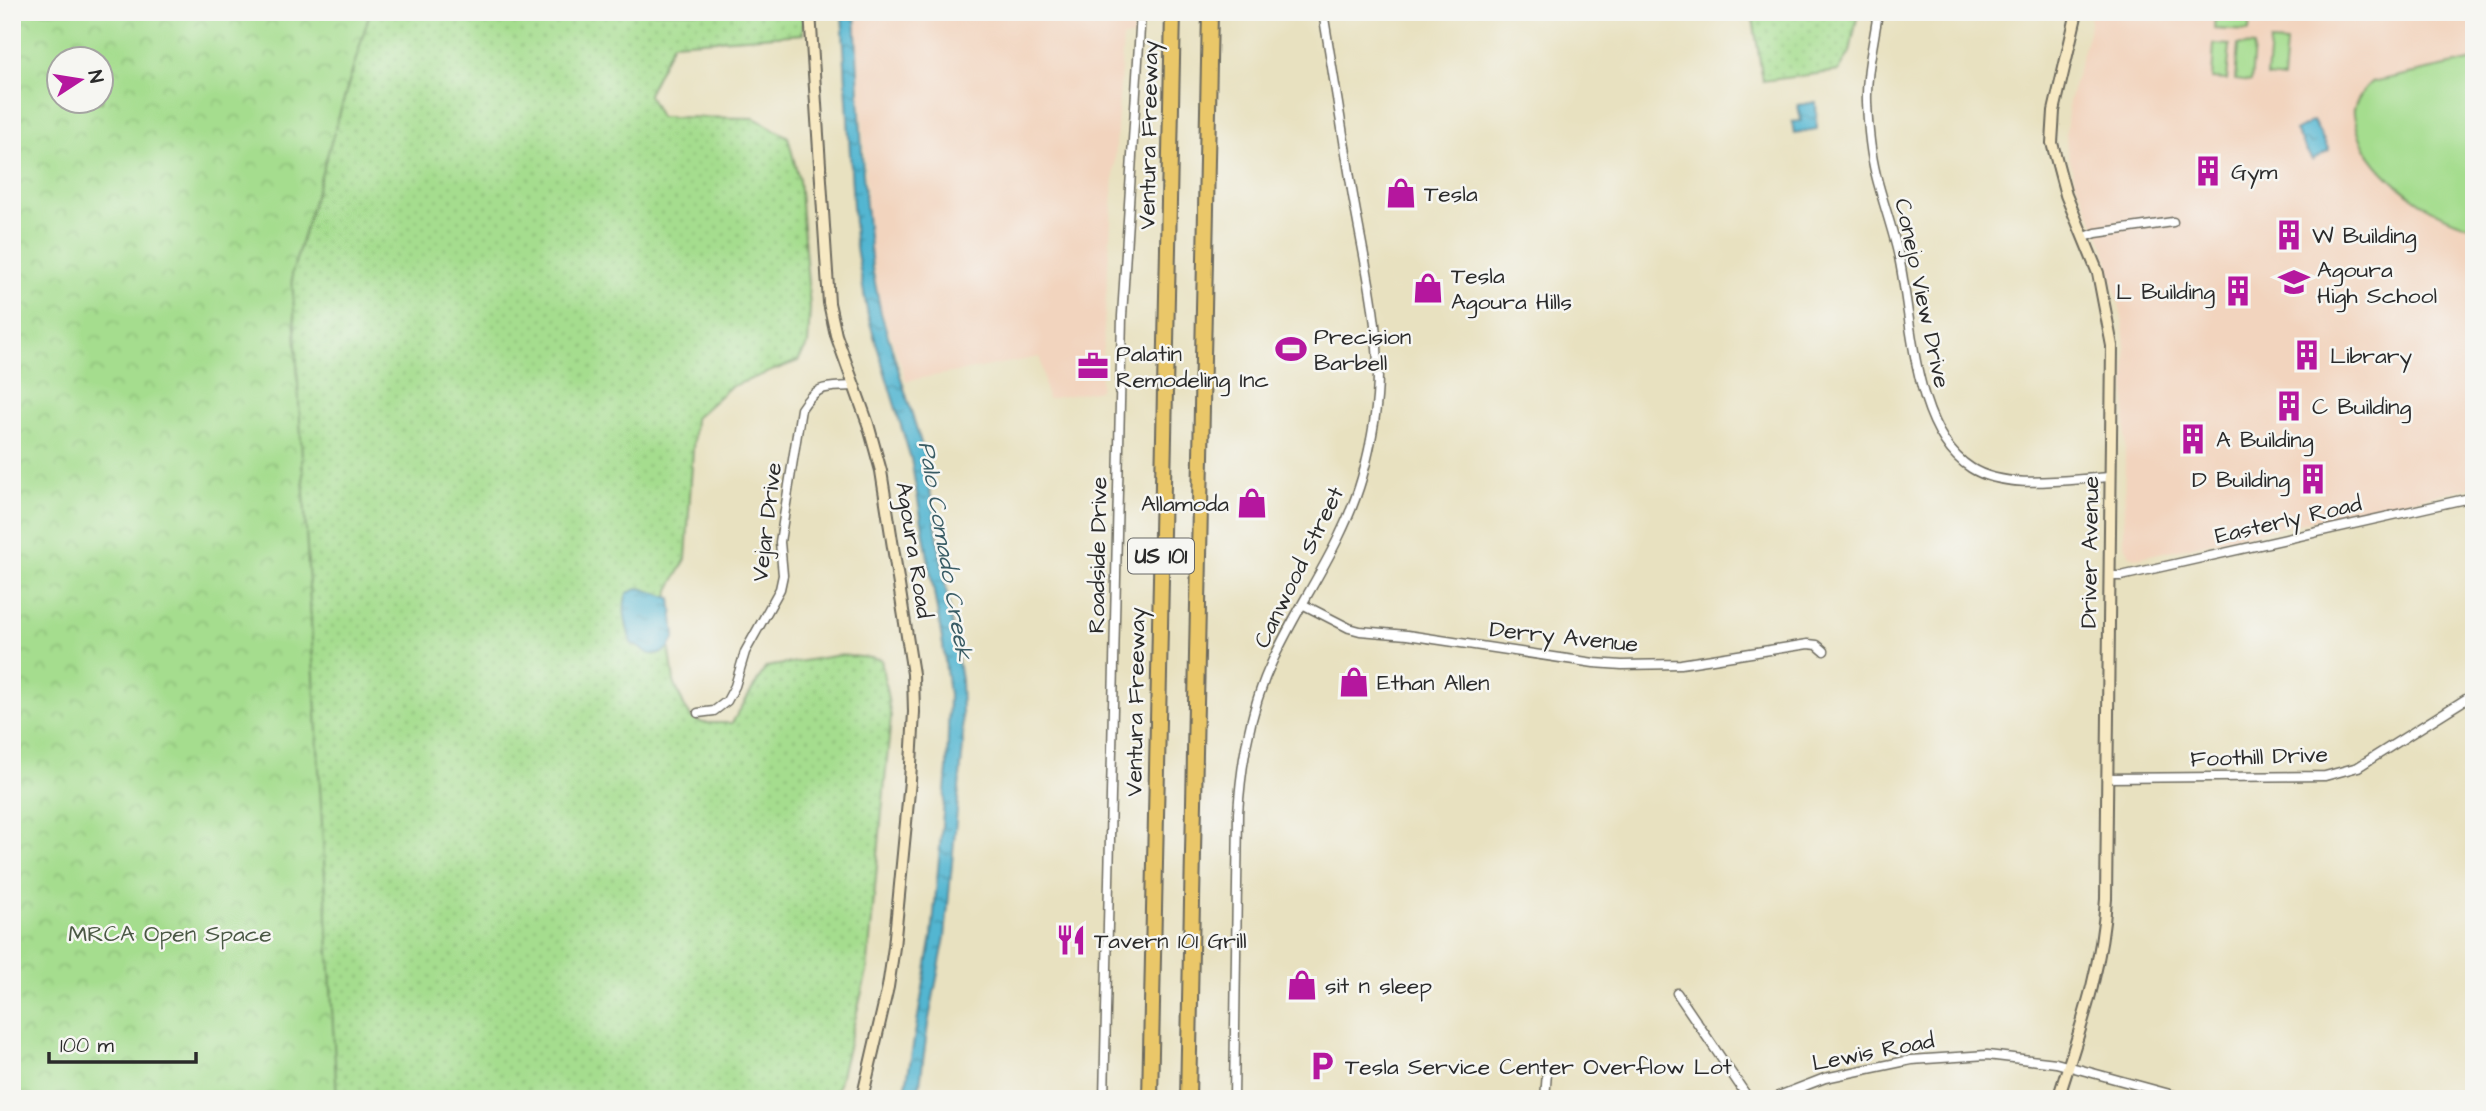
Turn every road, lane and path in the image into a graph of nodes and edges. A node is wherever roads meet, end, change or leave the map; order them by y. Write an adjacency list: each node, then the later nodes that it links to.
1 (810, 12): 10 (street, Agoura Road)
2 (1140, 12): 23 (street, Roadside Drive)
3 (1173, 12): 24 (highway, Ventura Freeway / US 101)
4 (1210, 12): 25 (highway, US 101)
5 (1323, 12): 14 (street, Canwood Street)
6 (1878, 12): 11 (street, Conejo View Drive)
7 (2077, 12): 9 (street, Driver Avenue)
8 (2173, 222): 9 (street)
9 (2085, 237): 11 (street, Driver Avenue)
10 (854, 386): 17 (street, Vejar Drive); 22 (street, Agoura Road)
11 (2111, 477): 13 (street, Driver Avenue)
12 (2474, 497): 13 (street, Easterly Road)
13 (2110, 576): 18 (street, Driver Avenue)
14 (1304, 605): 15 (street, Derry Avenue); 26 (street, Canwood Street)
15 (1824, 651)
16 (2474, 694): 18 (street, Foothill Drive)
17 (698, 713)
18 (2108, 778): 20 (street, Driver Avenue)
19 (1677, 993): 28 (street)
20 (2068, 1066): 29 (street, Lewis Road); 30 (street, Driver Avenue); 31 (street, Lewis Road)
21 (1547, 1072): 27 (street)
22 (862, 1099)
23 (1104, 1099)
24 (1150, 1099)
25 (1188, 1099)
26 (1234, 1099)
27 (1545, 1099)
28 (1749, 1099)
29 (1771, 1099)
30 (2058, 1099)
31 (2188, 1099)

